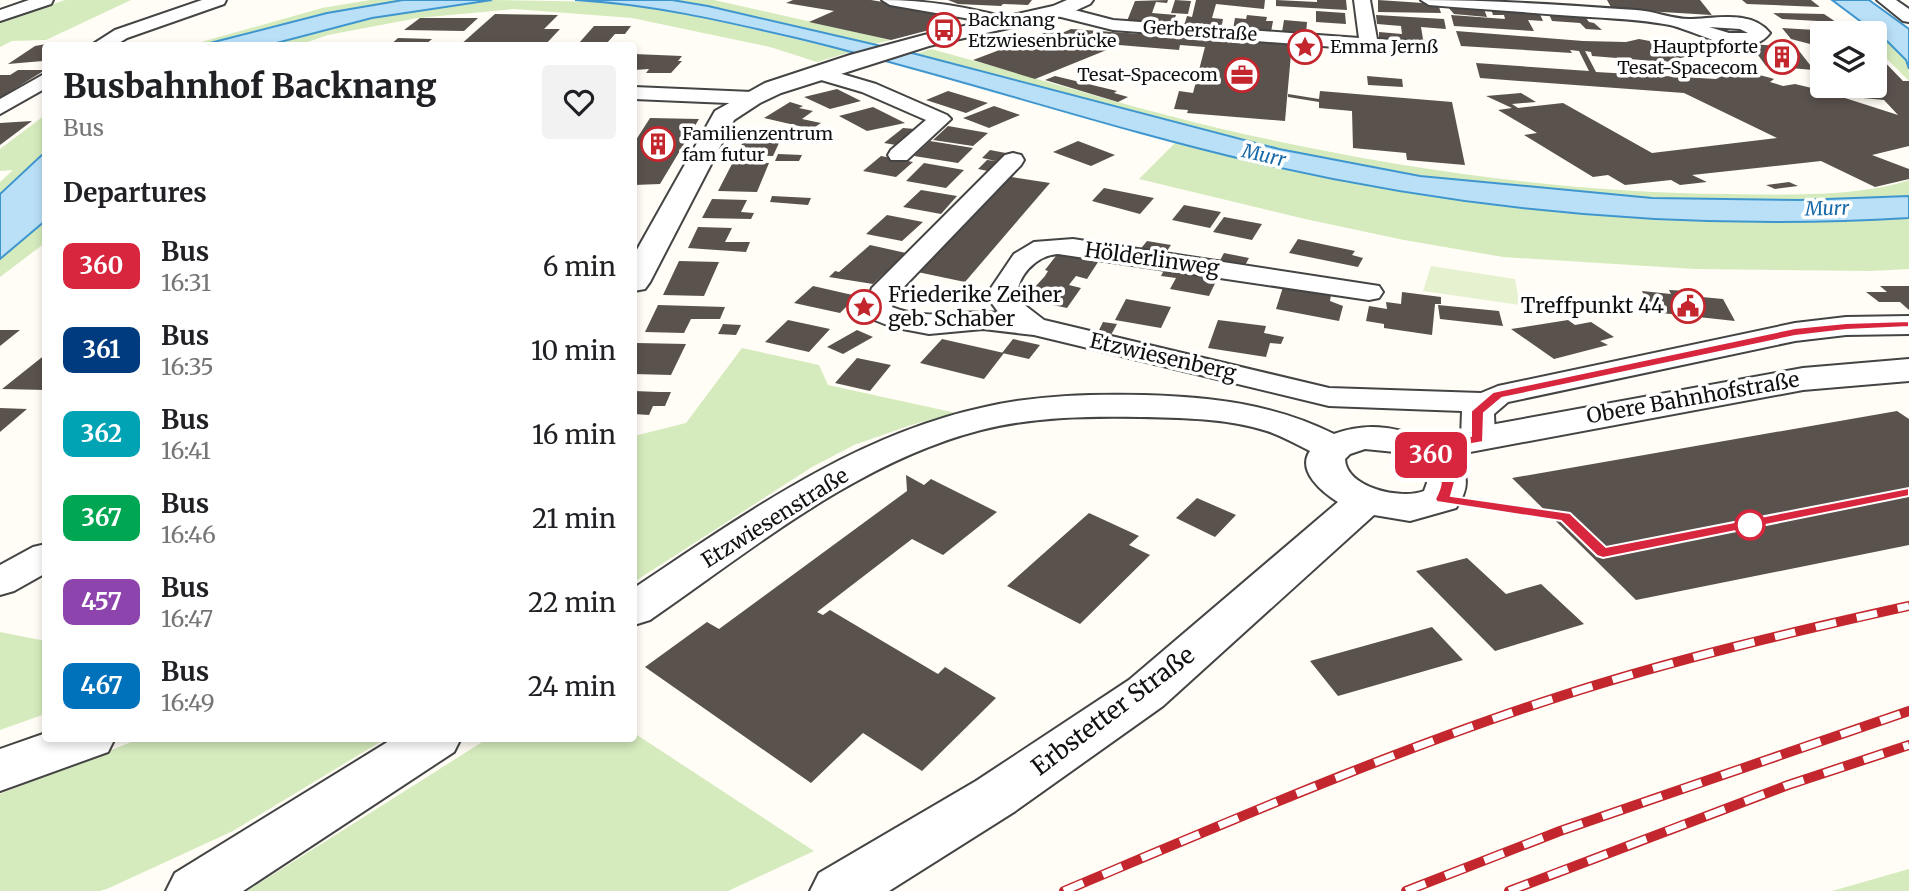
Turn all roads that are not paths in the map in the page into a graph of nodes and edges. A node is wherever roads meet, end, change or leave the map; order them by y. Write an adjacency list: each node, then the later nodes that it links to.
1 (45, 0): 10 (street)
2 (218, 0): 13 (street)
3 (890, 0): 12 (street)
4 (1083, 0): 9 (street)
5 (1362, 0): 14 (street)
6 (1429, 0): 8 (street)
7 (1885, 0): 11 (street)
8 (1731, 5)
9 (1059, 11): 12 (street); 14 (street, Gerberstraße)
10 (0, 16)
11 (1909, 17)
12 (1006, 23): 16 (street)
13 (106, 42)
14 (1369, 44): 15 (street, Gerberstraße)
15 (1426, 48)
16 (826, 71): 19 (street); 21 (street)
17 (42, 82): 20 (street)
18 (637, 93): 19 (street)
19 (752, 98): 23 (street)
20 (0, 108)
21 (899, 155)
22 (1013, 160): 26 (street, Etzwiesenberg)
23 (637, 276)
24 (1369, 292): 26 (street, Hölderlinweg)
25 (1909, 325): 28 (street)
26 (1034, 326): 28 (street, Etzwiesenberg)
27 (1909, 370): 29 (street, Obere Bahnhofstraße)
28 (1489, 403): 29 (street)
29 (1478, 439): 31 (street)
30 (1332, 447): 31 (street); 32 (street); 35 (street, Etzwiesenstraße)
31 (1421, 449): 32 (street)
32 (1365, 501): 40 (street, Erbstetter Straße)
33 (42, 558): 34 (street)
34 (0, 582)
35 (637, 607)
36 (79, 742): 38 (street)
37 (430, 742): 39 (street)
38 (0, 770)
39 (195, 891)
40 (839, 891)

